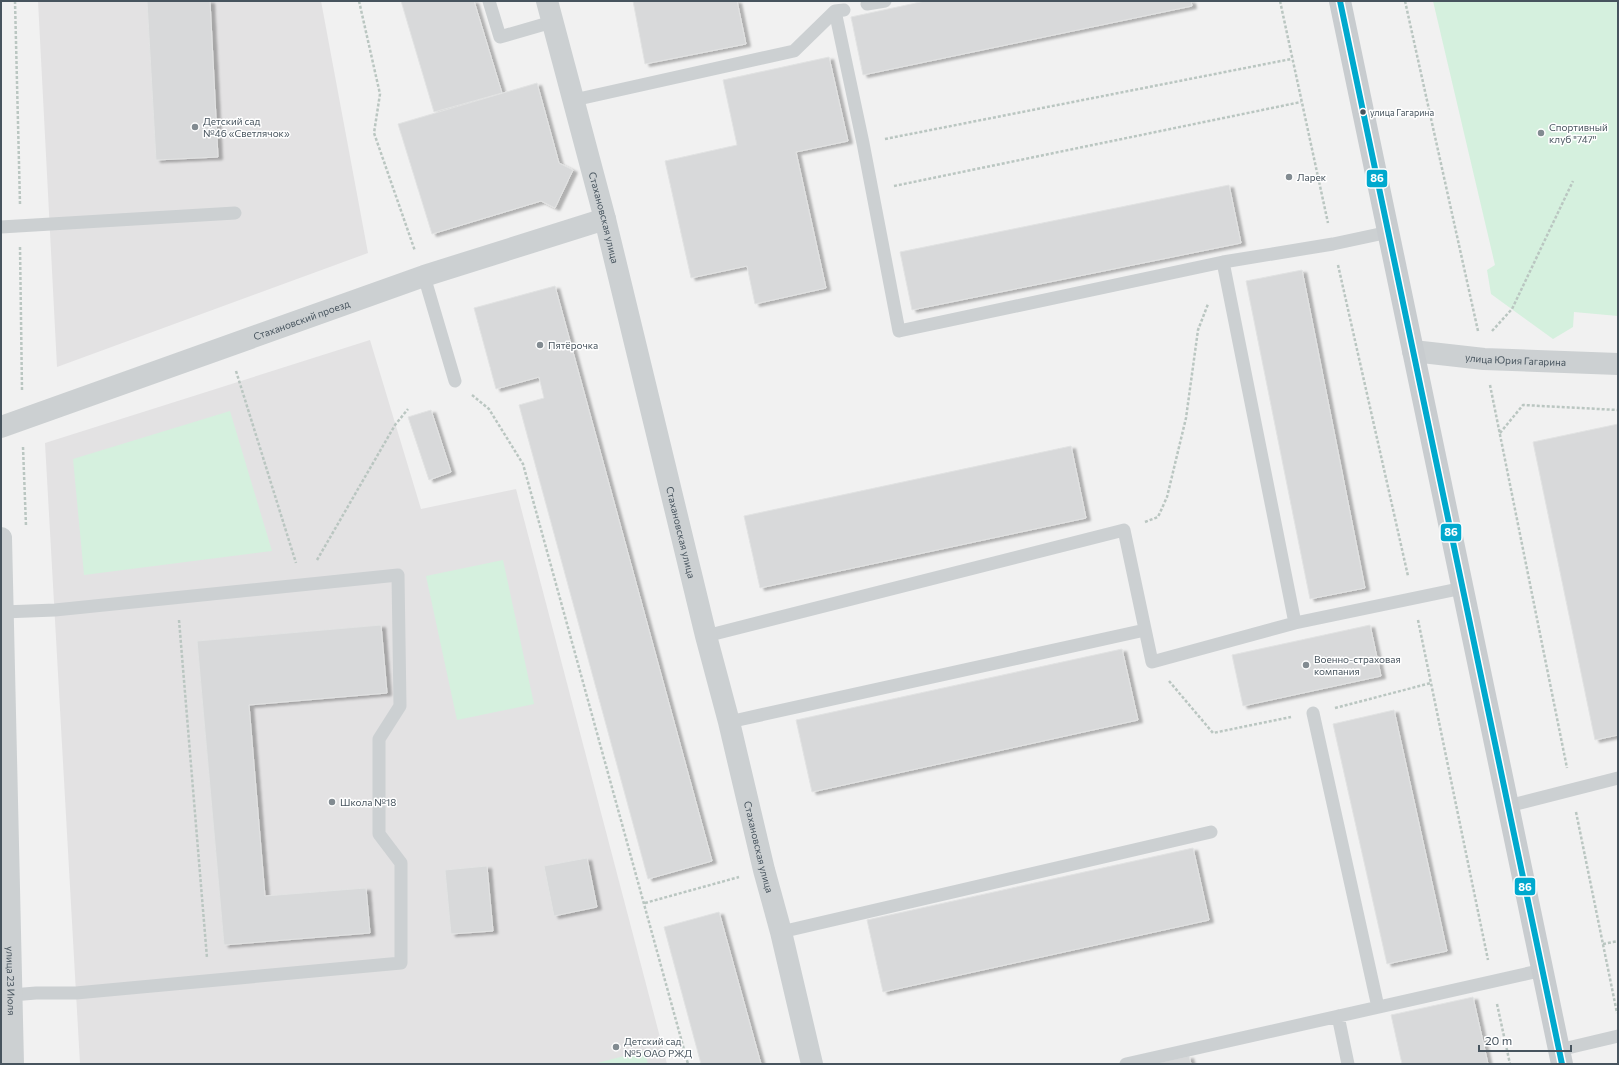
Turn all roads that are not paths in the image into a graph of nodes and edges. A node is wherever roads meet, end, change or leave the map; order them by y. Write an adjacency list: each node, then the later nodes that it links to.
1 (489, 1): 6 (lane)
2 (547, 1): 6 (street, Стахановская улица)
3 (885, 1): 5 (lane)
4 (1340, 1): 11 (main road)
5 (868, 4)
6 (552, 22): 7 (street, Стахановская улица)
7 (574, 100): 9 (street, Стахановская улица); 12 (lane)
8 (235, 213): 10 (lane)
9 (605, 219): 13 (street, Стахановский проезд); 24 (street, Стахановская улица)
10 (1, 228)
11 (1389, 232): 12 (lane); 14 (main road)
12 (1223, 262): 22 (lane)
13 (424, 276): 16 (lane); 17 (street, Стахановский проезд)
14 (1414, 351): 15 (street, улица Юрия Гагарина); 20 (main road)
15 (1618, 364)
16 (455, 381)
17 (1, 427)
18 (1, 538): 19 (street, улица 23 Июля)
19 (1, 550): 21 (street, улица 23 Июля)
20 (1463, 588): 22 (lane); 29 (main road)
21 (3, 612): 25 (street, улица 23 Июля); 33 (lane)
22 (1295, 622): 23 (lane)
23 (1145, 630): 24 (lane); 27 (lane)
24 (706, 636): 27 (street, Стахановская улица)
25 (2, 653): 33 (street, улица 23 Июля)
26 (1313, 713): 34 (lane)
27 (729, 722): 31 (street, Стахановская улица)
28 (1618, 778): 29 (lane)
29 (1508, 806): 32 (main road)
30 (1211, 832): 31 (lane)
31 (781, 932): 39 (street, Стахановская улица)
32 (1543, 970): 34 (lane); 37 (main road)
33 (12, 995): 38 (street, улица 23 Июля)
34 (1378, 1007): 35 (lane)
35 (1338, 1016): 40 (lane); 41 (lane)
36 (1618, 1036): 37 (lane)
37 (1561, 1057)
38 (13, 1064)
39 (812, 1064)
40 (1126, 1064)
41 (1348, 1064)

